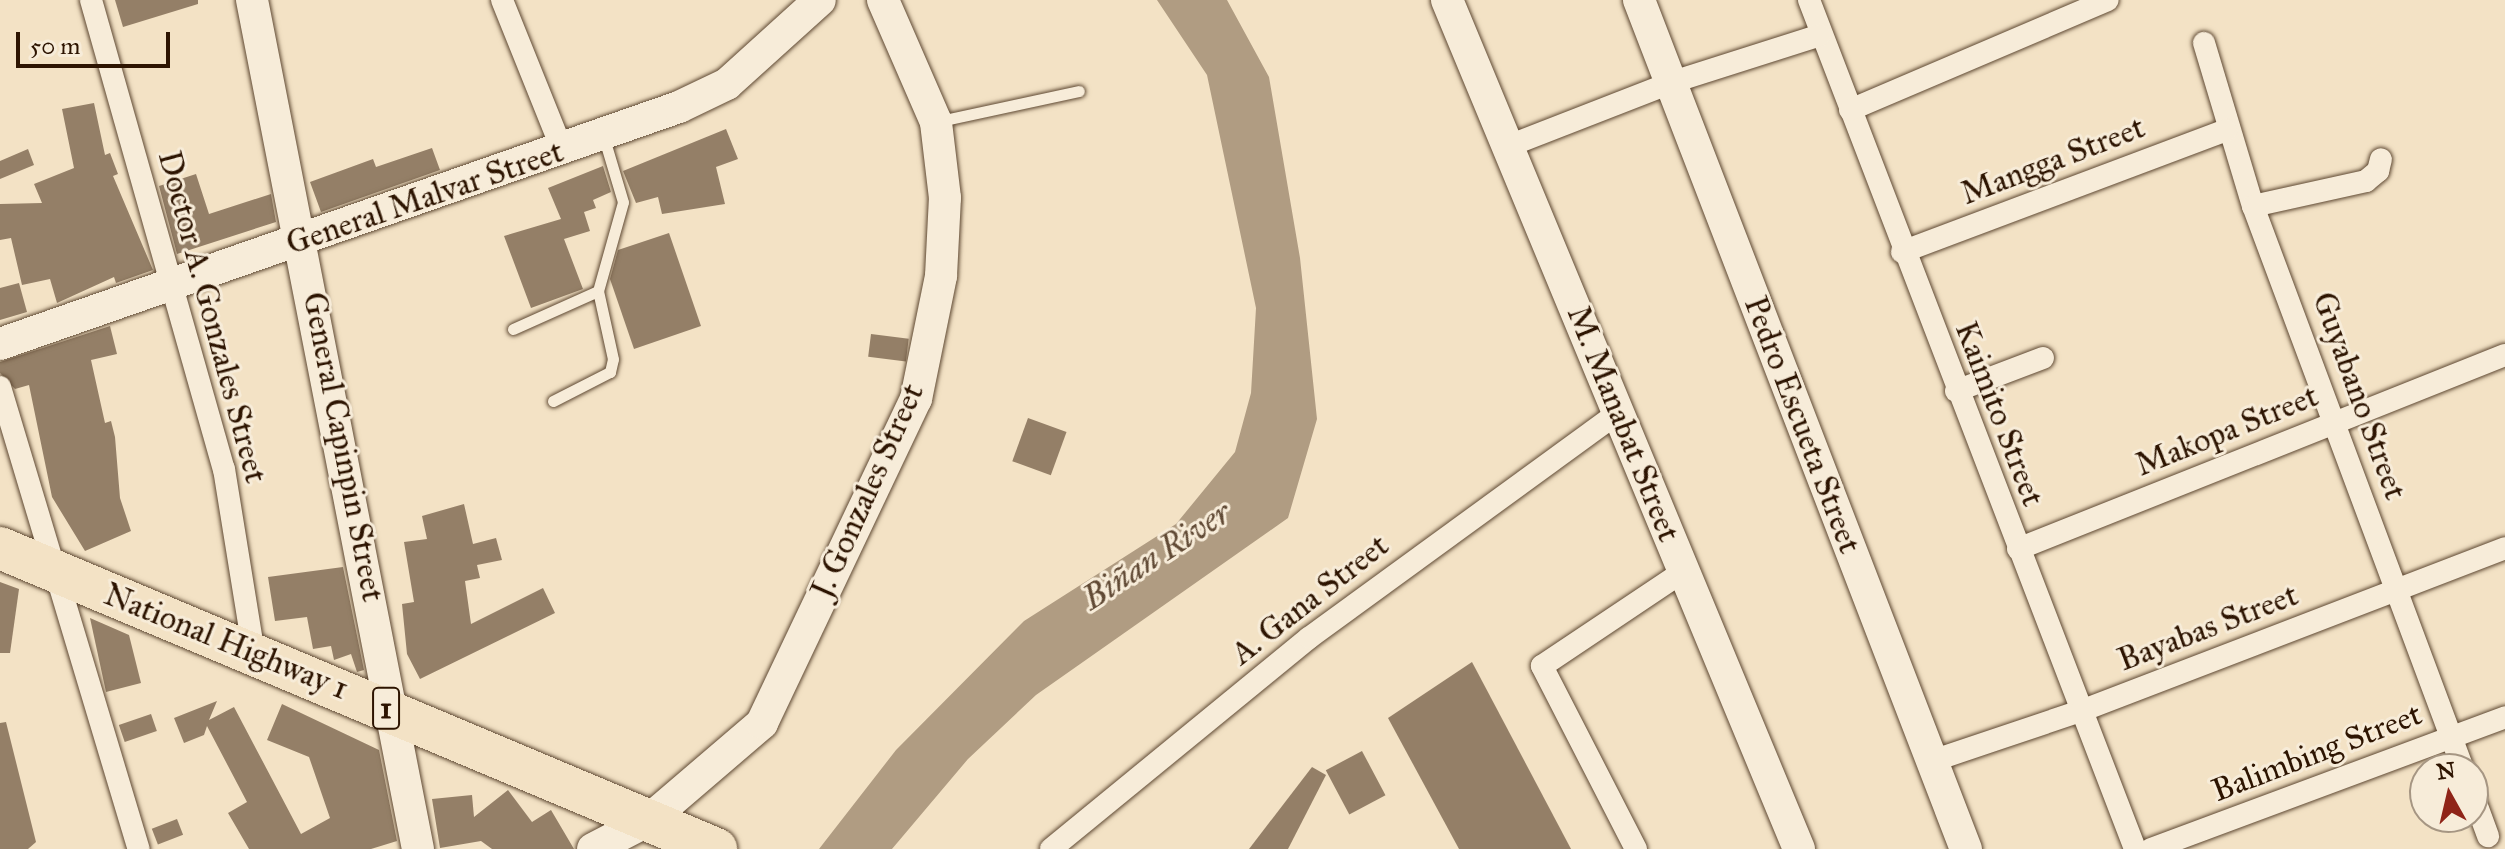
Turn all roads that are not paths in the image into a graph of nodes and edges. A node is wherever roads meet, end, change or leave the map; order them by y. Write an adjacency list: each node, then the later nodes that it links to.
1 (91, 0): 24 (street, Doctor A. Gonzales Street)
2 (252, 0): 22 (street, General Capinpin Street)
3 (502, 0): 19 (street)
4 (820, 0): 17 (street, General Malvar Street)
5 (883, 0): 15 (street, J. Gonzales Street)
6 (1447, 0): 18 (street, M. Manabat Street)
7 (1639, 0): 12 (street, Pedro Escueta Street)
8 (1809, 0): 10 (street, Kaimito Street)
9 (2108, 0): 14 (street)
10 (1820, 35): 12 (street); 14 (street, Kaimito Street)
11 (2204, 43): 16 (street, Guyabano Street)
12 (1670, 83): 18 (street); 47 (street, Pedro Escueta Street)
13 (1079, 91): 15 (lane)
14 (1850, 110): 23 (street, Kaimito Street)
15 (936, 122): 48 (street, J. Gonzales Street)
16 (2226, 130): 21 (street, Guyabano Street); 23 (street, Mangga Street)
17 (603, 134): 19 (street, General Malvar Street); 25 (lane)
18 (1511, 145): 33 (street, M. Manabat Street)
19 (562, 149): 22 (street, General Malvar Street)
20 (2381, 159): 21 (street)
21 (2253, 206): 34 (street, Guyabano Street)
22 (302, 242): 24 (street, General Malvar Street); 43 (street, General Capinpin Street)
23 (1902, 252): 31 (street, Kaimito Street)
24 (174, 284): 27 (street, General Malvar Street); 41 (street, Doctor A. Gonzales Street)
25 (598, 291): 26 (lane); 32 (lane)
26 (513, 329)
27 (0, 344)
28 (2505, 355): 34 (street, Makopa Street)
29 (2043, 358): 31 (street)
30 (0, 387): 38 (street)
31 (1956, 391): 37 (street, Kaimito Street)
32 (553, 401)
33 (1617, 413): 39 (street, M. Manabat Street); 55 (street, A. Gana Street)
34 (2335, 422): 37 (street, Makopa Street); 40 (street, Guyabano Street)
35 (0, 548): 38 (highway, National Highway 1 / 1)
36 (2505, 548): 40 (street, Bayabas Street)
37 (2018, 549): 42 (street, Kaimito Street)
38 (55, 571): 41 (highway, National Highway 1 / 1); 51 (street)
39 (1684, 571): 56 (street); 57 (street, M. Manabat Street)
40 (2397, 590): 42 (street, Bayabas Street); 45 (street, Guyabano Street)
41 (254, 654): 43 (highway, National Highway 1 / 1)
42 (2081, 711): 47 (street, Bayabas Street); 59 (street, Kaimito Street)
43 (395, 712): 48 (highway, National Highway 1 / 1); 52 (street, General Capinpin Street)
44 (2505, 717): 45 (street, Balimbing Street)
45 (2451, 737): 46 (street, Guyabano Street); 60 (street, Balimbing Street)
46 (2457, 753)
47 (1932, 761): 58 (street, Pedro Escueta Street)
48 (649, 820): 53 (street, J. Gonzales Street); 54 (highway, National Highway 1 / 1)
49 (2487, 833): 50 (street)
50 (2488, 836)
51 (139, 849)
52 (418, 849)
53 (593, 849)
54 (716, 849)
55 (1051, 849)
56 (1636, 849)
57 (1799, 849)
58 (1966, 849)
59 (2135, 849)
60 (2151, 849)

